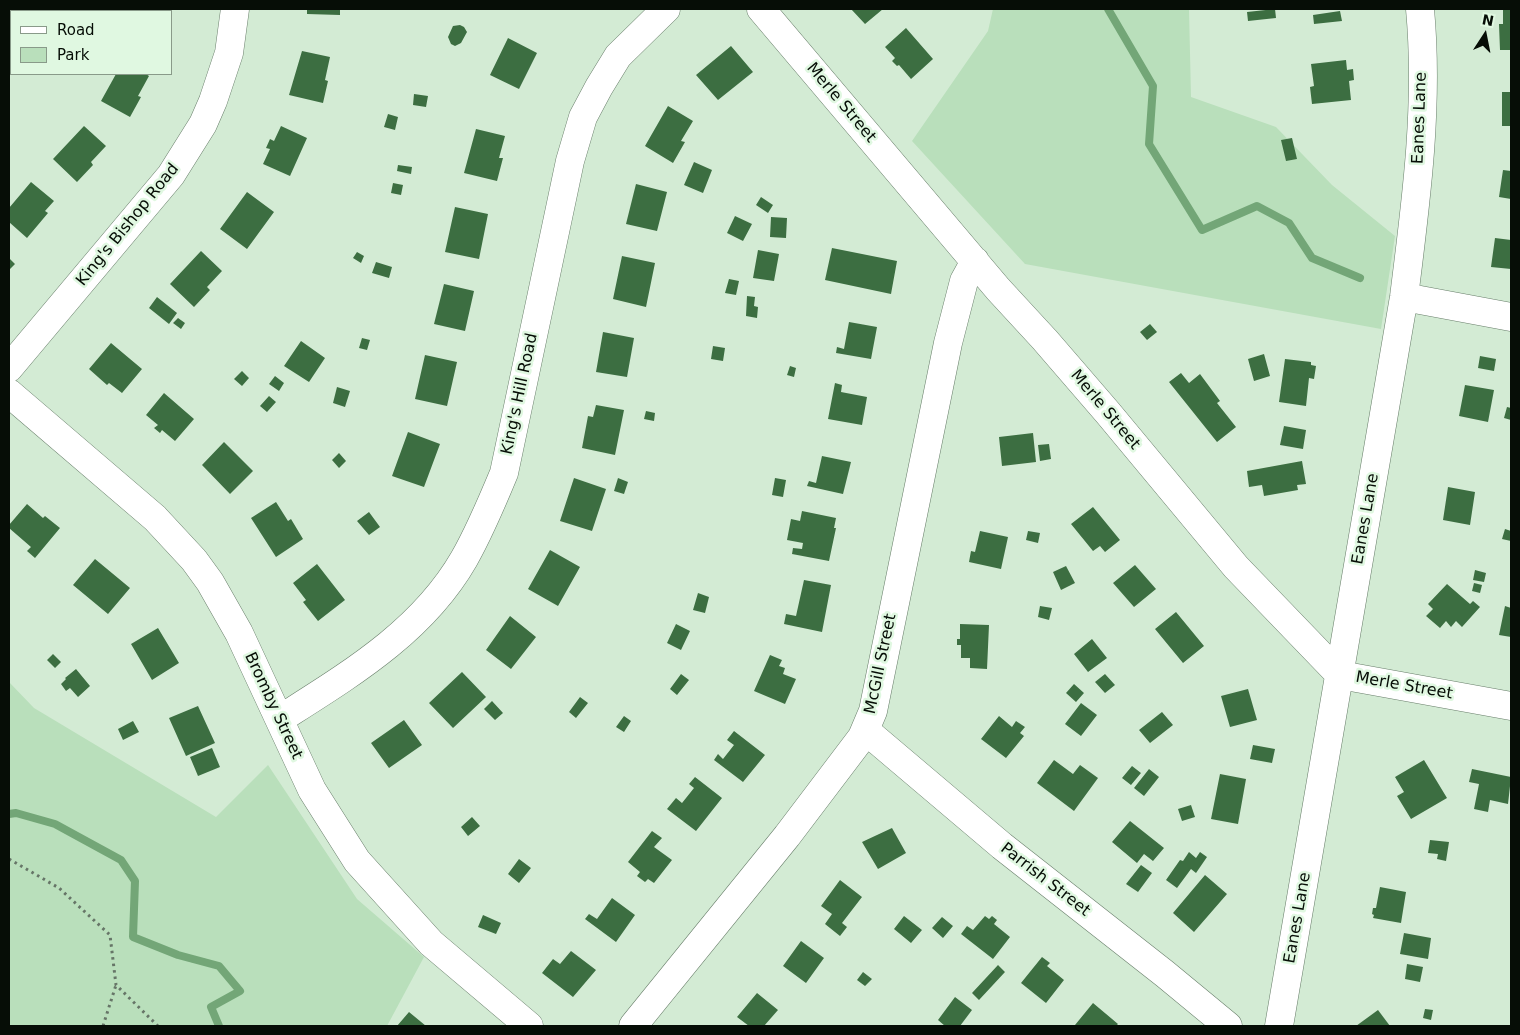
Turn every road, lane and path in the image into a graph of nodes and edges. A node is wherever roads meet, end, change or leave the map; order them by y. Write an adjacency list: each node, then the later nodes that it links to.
1 (235, 9): 8 (street, King's Bishop Road)
2 (666, 9): 12 (street, King's Hill Road)
3 (761, 9): 5 (street, Merle Street)
4 (1420, 9): 6 (street, Eanes Lane)
5 (975, 261): 10 (street, Merle Street); 13 (street, McGill Street)
6 (1404, 297): 7 (street); 10 (street, Eanes Lane)
7 (1511, 316)
8 (9, 368)
9 (9, 393): 12 (street, Bromby Street)
10 (1340, 675): 11 (street, Merle Street); 21 (street, Eanes Lane)
11 (1511, 706)
12 (280, 719): 18 (street, Bromby Street)
13 (865, 730): 19 (street, McGill Street); 20 (street, Parrish Street)
14 (9, 860): 15 (path)
15 (116, 985): 16 (path); 17 (path)
16 (103, 1026)
17 (158, 1026)
18 (529, 1026)
19 (633, 1026)
20 (1228, 1026)
21 (1279, 1026)

